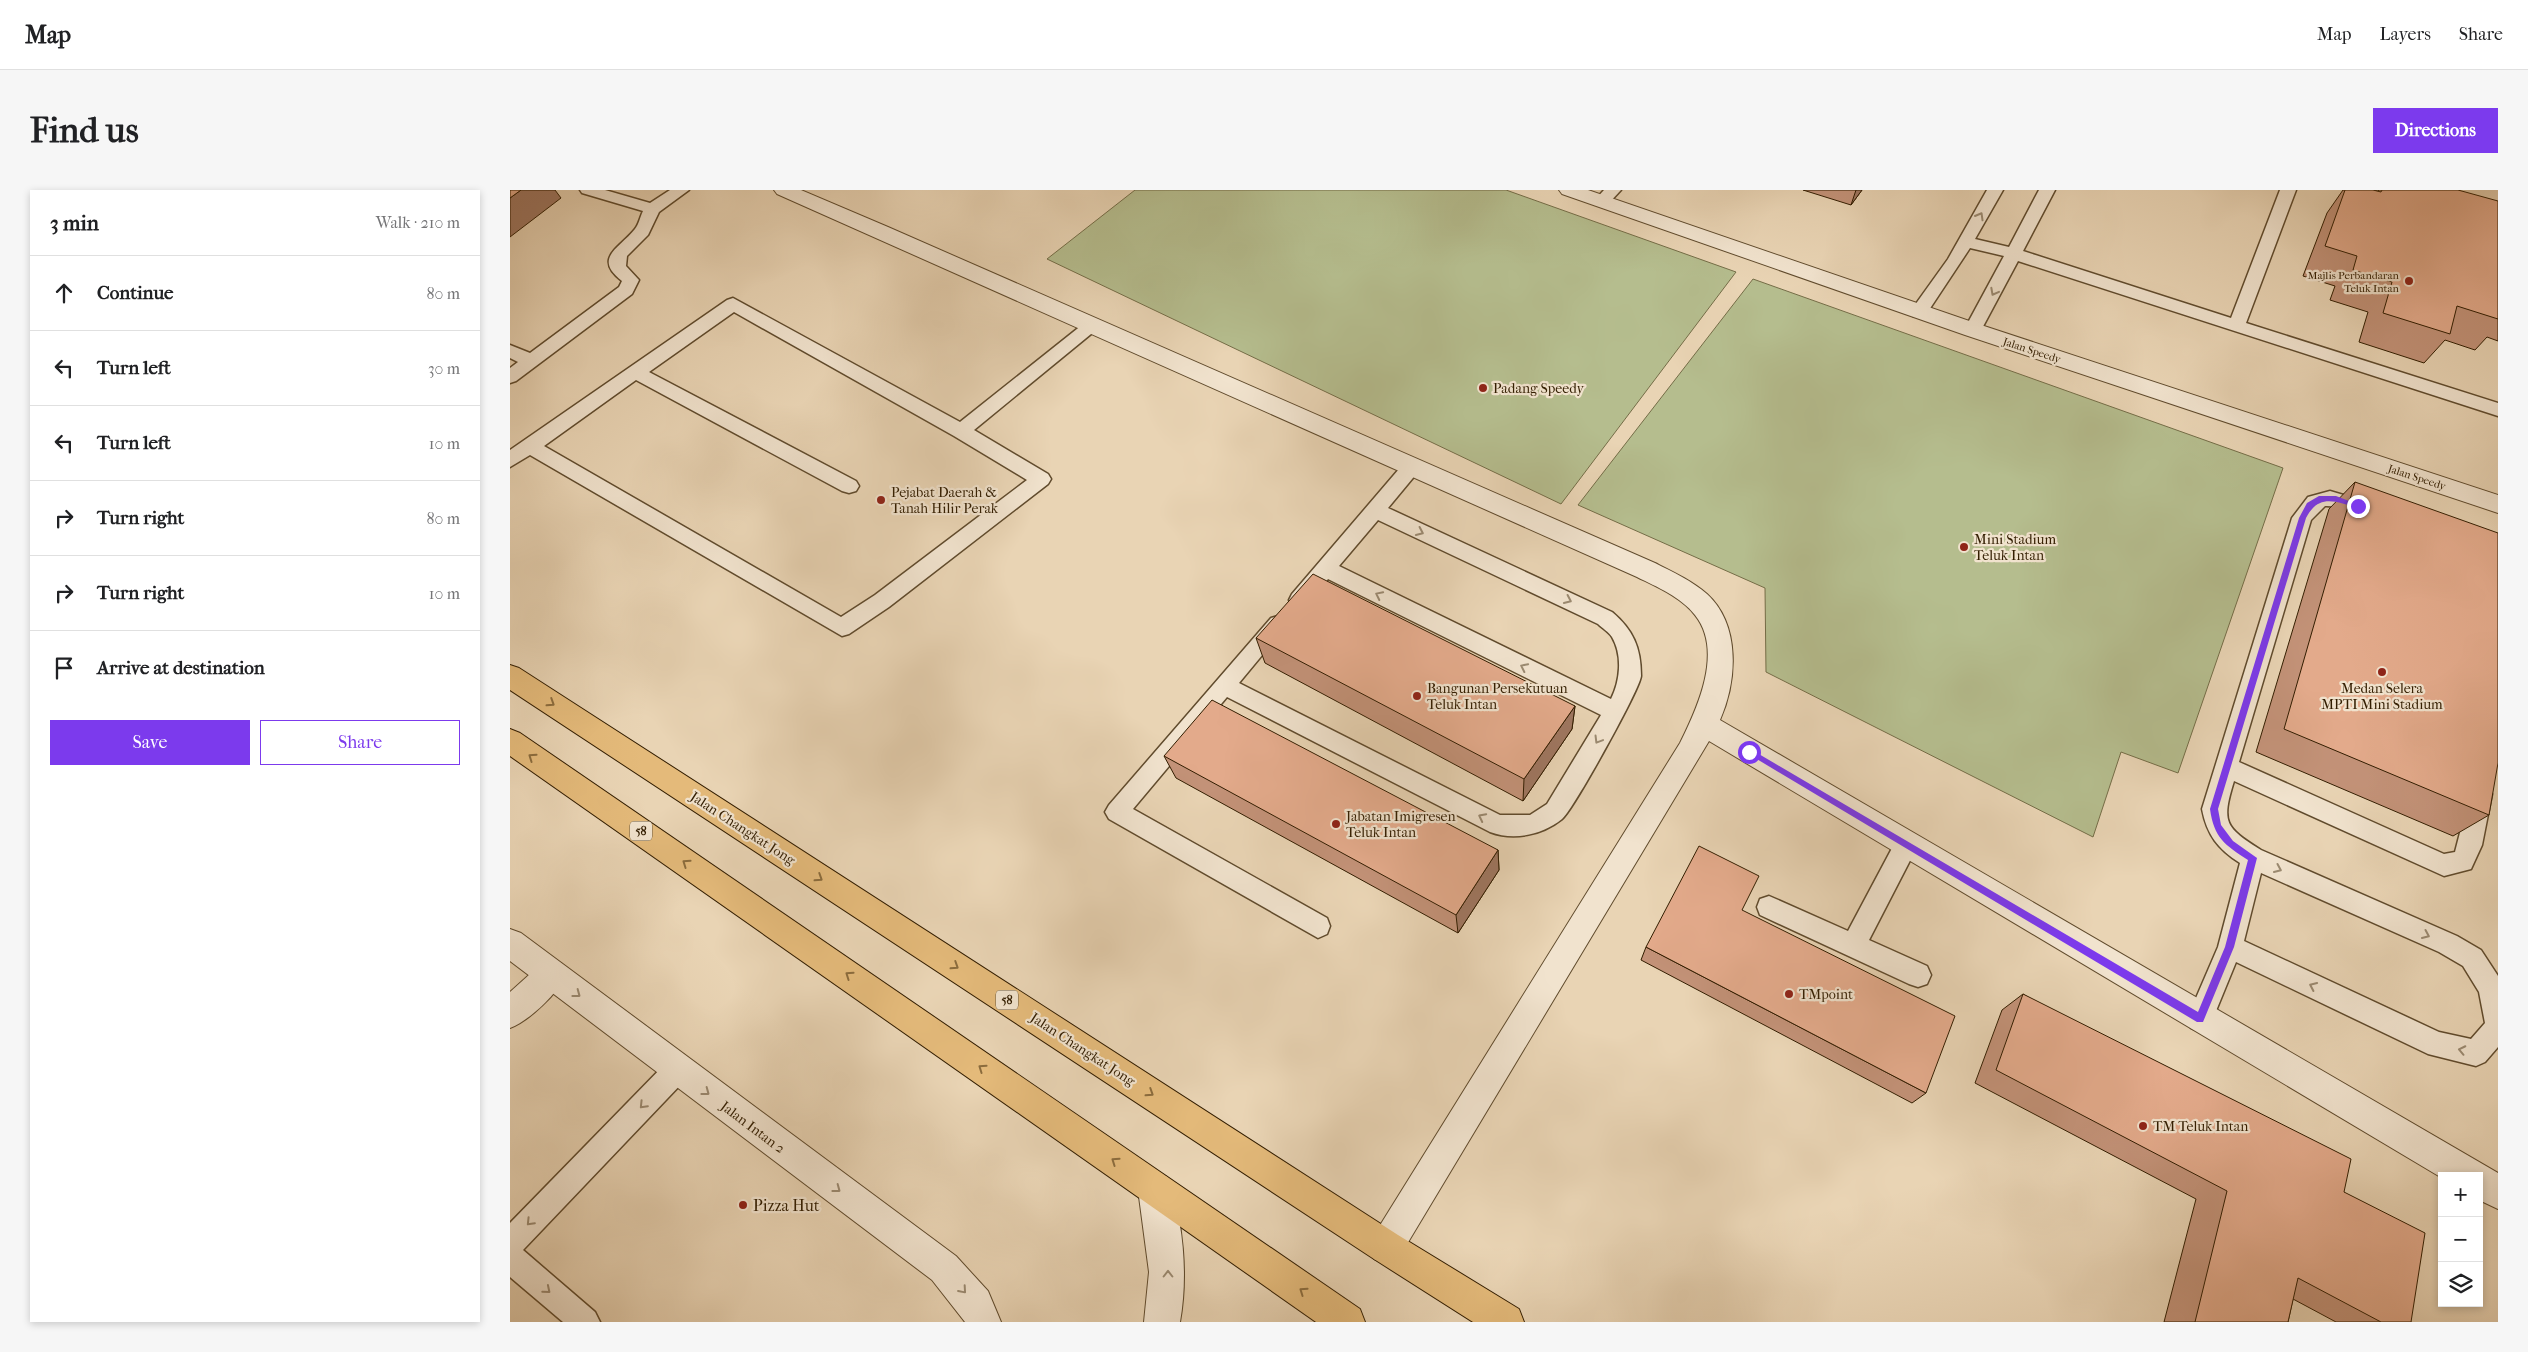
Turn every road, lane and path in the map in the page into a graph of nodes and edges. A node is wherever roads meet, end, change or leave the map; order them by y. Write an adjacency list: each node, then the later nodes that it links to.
1 (588, 190): 9 (lane)
2 (680, 190): 9 (lane)
3 (784, 190): 13 (street)
4 (1569, 190): 8 (street, Jalan Speedy)
5 (1995, 190): 10 (lane, one-way to 5)
6 (2047, 190): 11 (lane)
7 (2288, 190): 14 (lane)
8 (1607, 196): 12 (street, Jalan Speedy)
9 (653, 209): 17 (lane)
10 (1965, 242): 11 (lane); 12 (lane)
11 (2015, 254): 14 (lane); 15 (lane, one-way to 15)
12 (1920, 312): 15 (street, Jalan Speedy)
13 (1093, 325): 21 (lane); 24 (street)
14 (2236, 326): 20 (lane)
15 (1973, 330): 26 (street, Jalan Speedy)
16 (510, 351): 17 (lane)
17 (532, 361): 19 (lane)
18 (635, 372): 21 (lane); 22 (lane); 25 (lane)
19 (510, 377)
20 (2498, 410)
21 (961, 431): 22 (lane)
22 (529, 446): 23 (lane)
23 (510, 460)
24 (1412, 467): 27 (lane); 33 (street)
25 (849, 486)
26 (2498, 504)
27 (1376, 511): 29 (lane); 32 (lane, one-way to 32)
28 (2385, 516): 35 (lane)
29 (1326, 569): 31 (lane); 32 (lane, one-way to 29)
30 (510, 676): 55 (highway, Jalan Changkat Jong / 58, one-way to 55)
31 (1224, 685): 32 (lane, one-way to 31); 40 (lane)
32 (1615, 711)
33 (1703, 724): 37 (street); 55 (street)
34 (510, 741): 52 (highway, 58, one-way to 34)
35 (2227, 768): 36 (lane); 38 (lane)
36 (2486, 769)
37 (1906, 845): 42 (lane); 47 (street)
38 (2253, 858): 43 (lane); 48 (lane, one-way to 48)
39 (1769, 908): 42 (lane)
40 (1318, 926)
41 (510, 943): 44 (street, Jalan Intan 2)
42 (1853, 945): 45 (lane)
43 (2230, 947): 47 (lane); 48 (lane, one-way to 43)
44 (551, 974): 46 (street); 49 (street, Jalan Intan 2, one-way to 49)
45 (1918, 974)
46 (510, 1013)
47 (2200, 1018): 50 (street)
48 (2498, 1026)
49 (677, 1070): 54 (lane, one-way to 54); 59 (street, Jalan Intan 2, one-way to 59)
50 (2463, 1172)
51 (2483, 1183): 53 (street)
52 (1156, 1189): 57 (highway, 58, one-way to 52); 60 (street, one-way to 52)
53 (2498, 1192)
54 (510, 1243)
55 (1386, 1247): 61 (highway, Jalan Changkat Jong / 58)
56 (510, 1258): 58 (lane, one-way to 58)
57 (1339, 1321)
58 (585, 1322)
59 (983, 1322)
60 (1162, 1322)
61 (1506, 1322)

